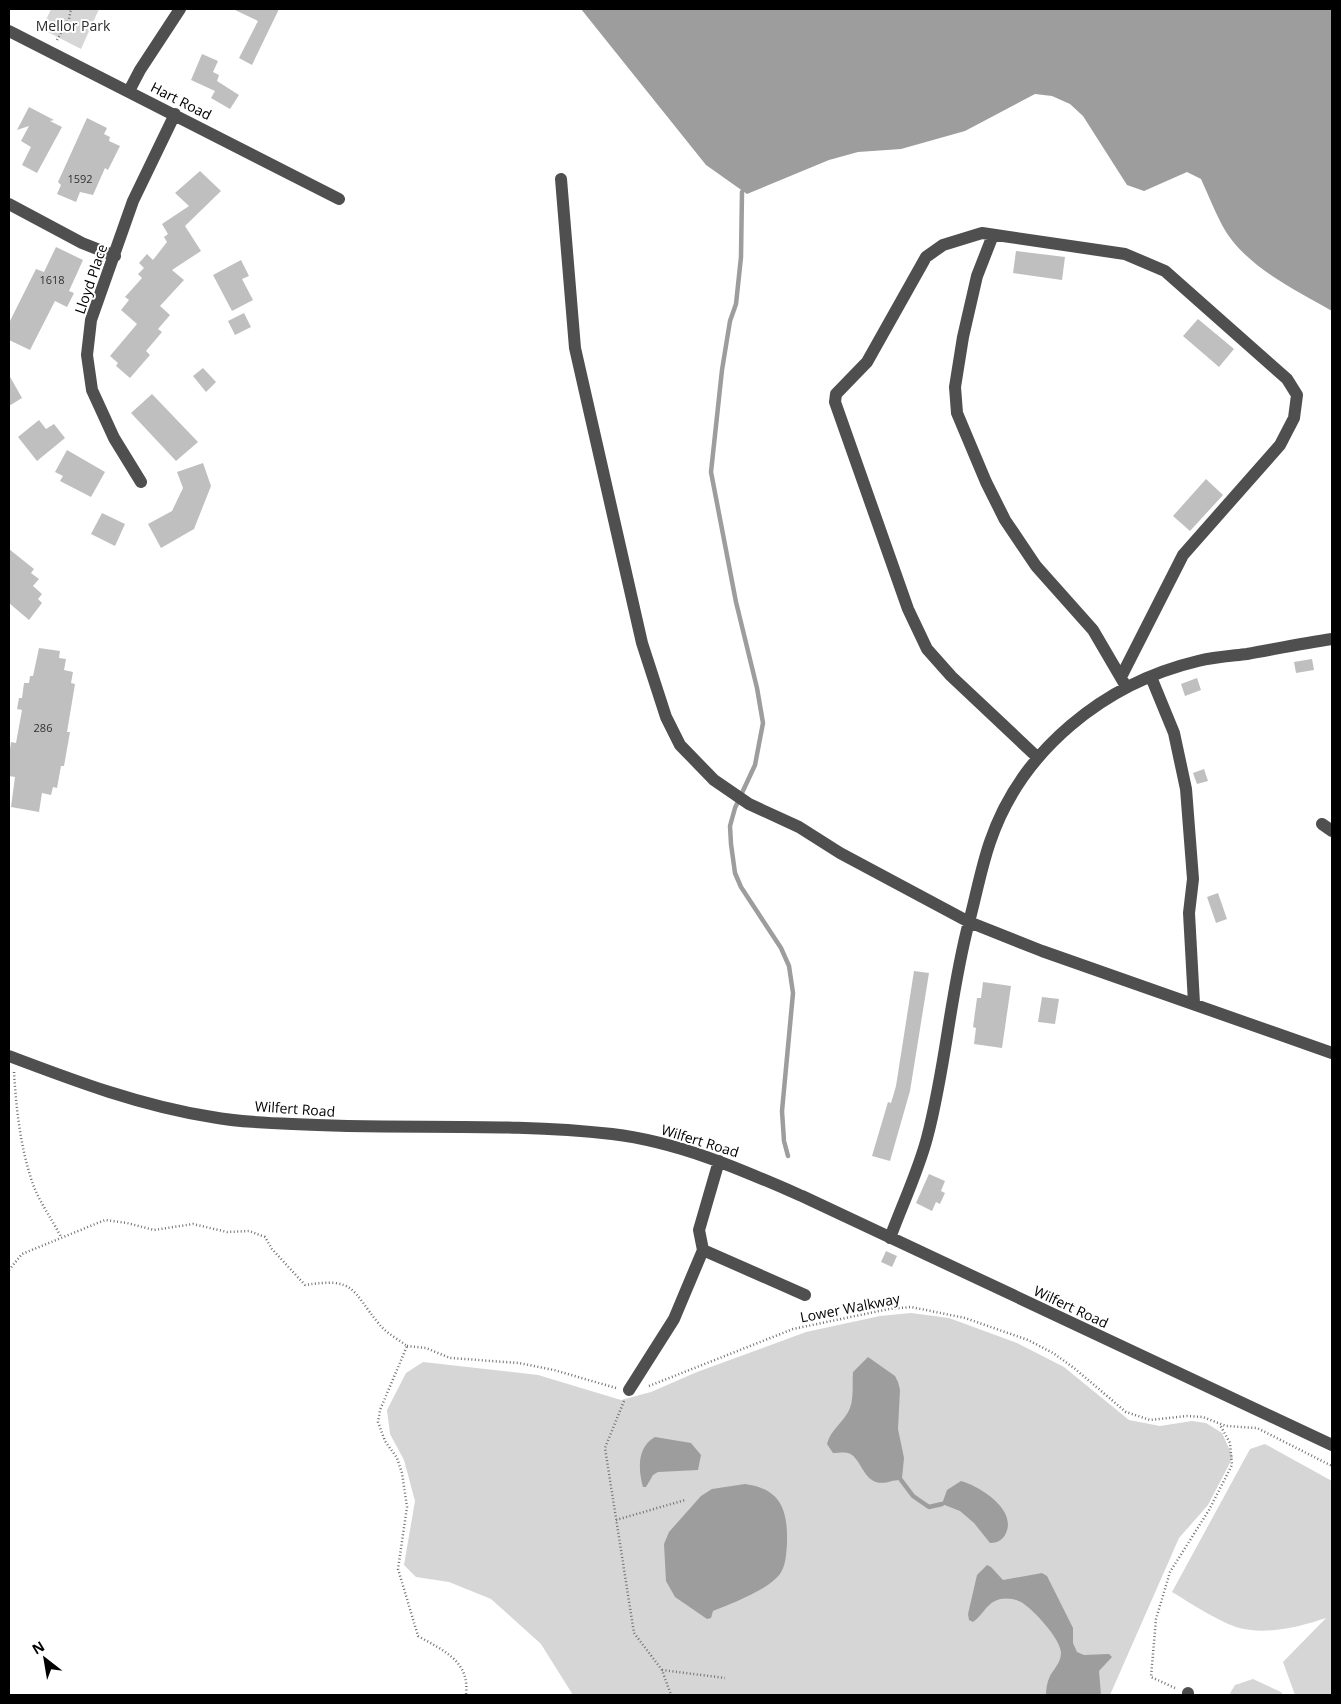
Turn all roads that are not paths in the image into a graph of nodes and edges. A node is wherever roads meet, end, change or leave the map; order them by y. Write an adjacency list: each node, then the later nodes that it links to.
1 (180, 9): 3 (street)
2 (9, 31): 3 (street, Hart Road)
3 (129, 91): 4 (street, Hart Road)
4 (176, 114): 6 (street, Hart Road); 9 (street, Lloyd Place)
5 (561, 179): 15 (street)
6 (339, 198)
7 (9, 204): 9 (street)
8 (994, 235): 13 (street); 13 (street); 14 (street)
9 (115, 256): 10 (street, Lloyd Place)
10 (141, 482)
11 (1332, 639): 12 (street)
12 (1151, 677): 13 (street); 16 (street)
13 (1124, 682): 14 (street)
14 (1037, 757): 15 (street)
15 (970, 922): 16 (street); 20 (street)
16 (1194, 1003): 17 (street)
17 (1330, 1048)
18 (11, 1057): 19 (street, Wilfert Road)
19 (719, 1161): 20 (street, Wilfert Road); 21 (street)
20 (890, 1238): 24 (street, Wilfert Road)
21 (703, 1250): 22 (street); 23 (street)
22 (805, 1295)
23 (629, 1390)
24 (1332, 1445)

